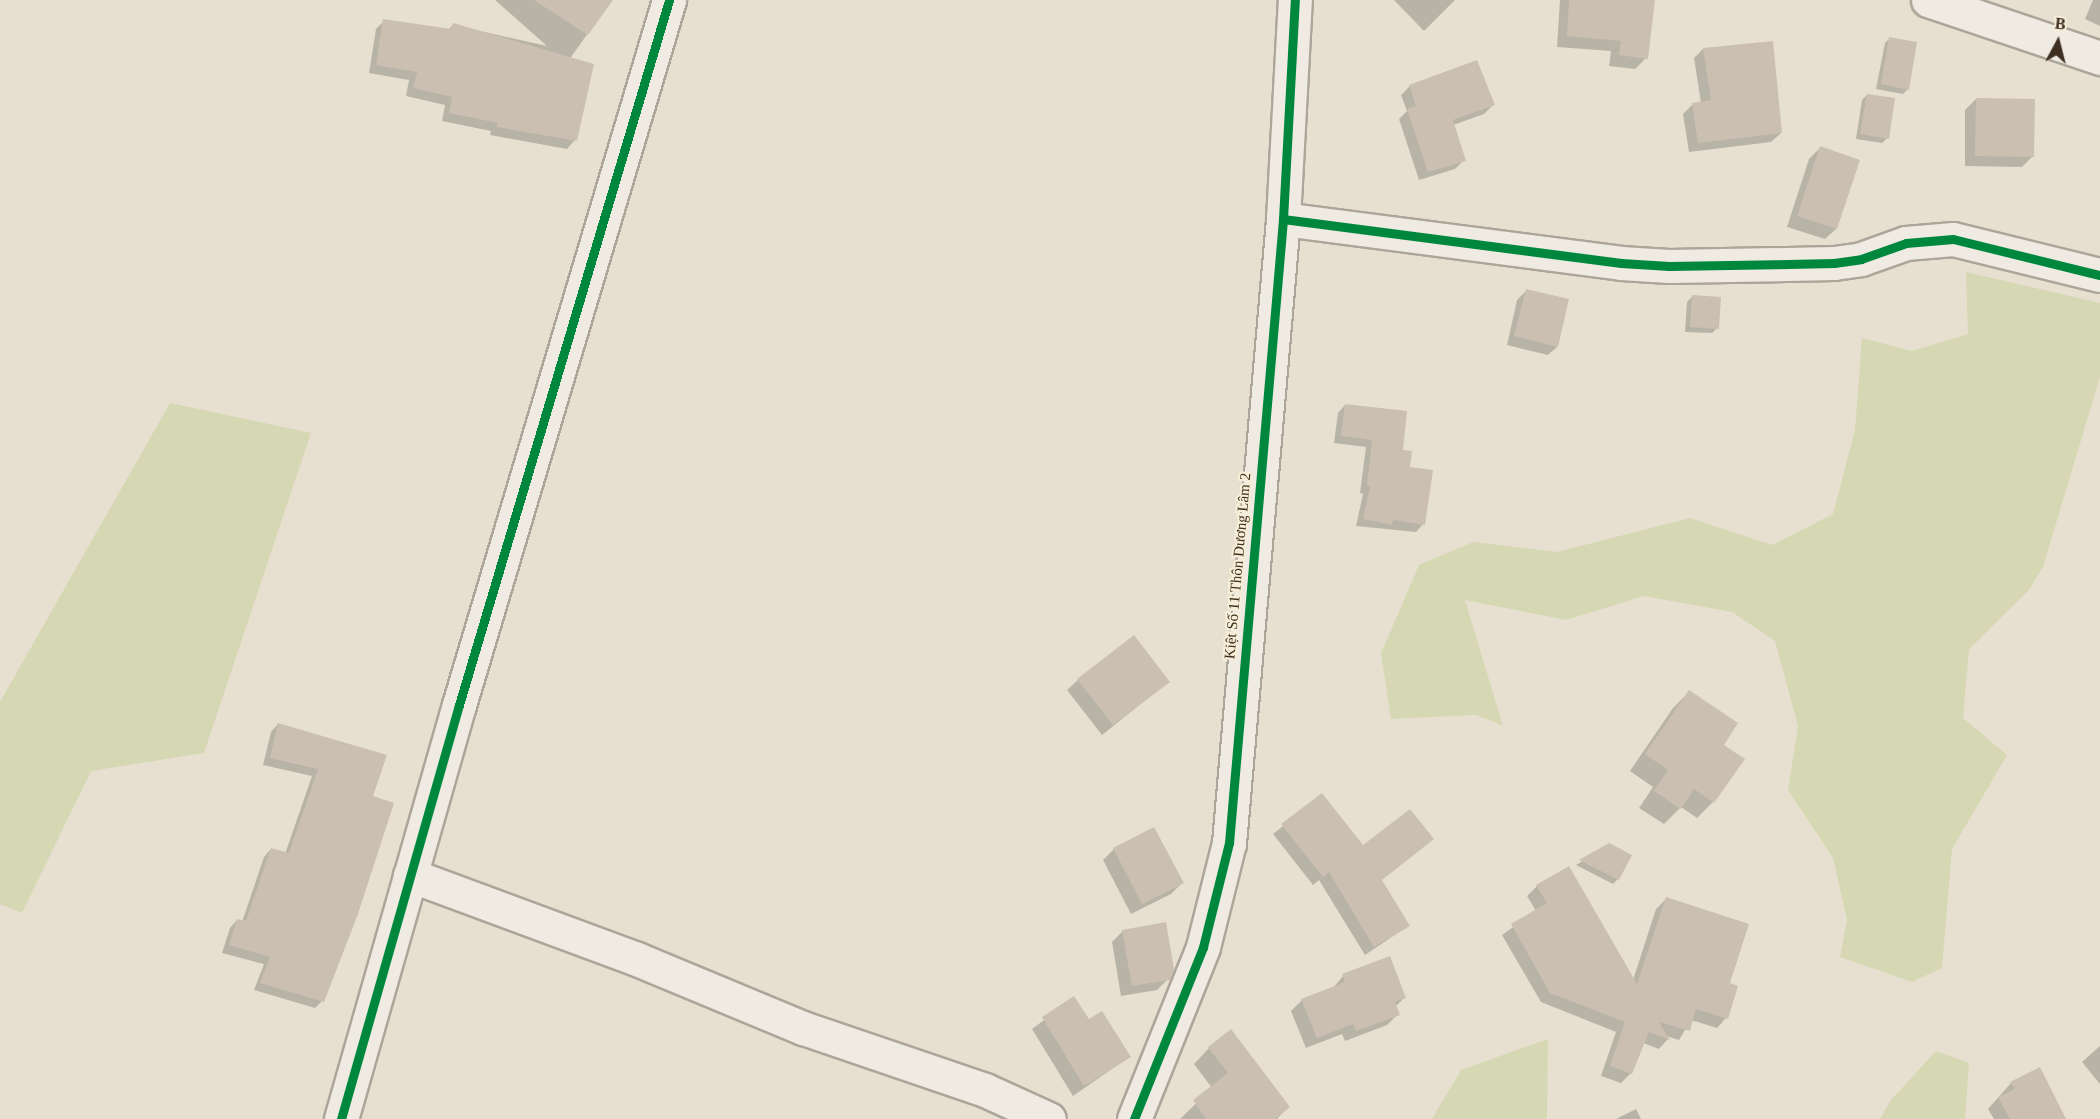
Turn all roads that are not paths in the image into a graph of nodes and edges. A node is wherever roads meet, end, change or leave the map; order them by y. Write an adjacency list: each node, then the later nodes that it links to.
1 (669, 0): 8 (street)
2 (1295, 0): 6 (street, Kiệt Số 11 Thôn Dương Lâm 2)
3 (1928, 0): 4 (street)
4 (1977, 8): 5 (street)
5 (2100, 58)
6 (1283, 219): 7 (street); 11 (street, Kiệt Số 11 Thôn Dương Lâm 2)
7 (2100, 275)
8 (410, 875): 9 (street); 10 (street)
9 (341, 1119)
10 (1049, 1119)
11 (1134, 1119)

